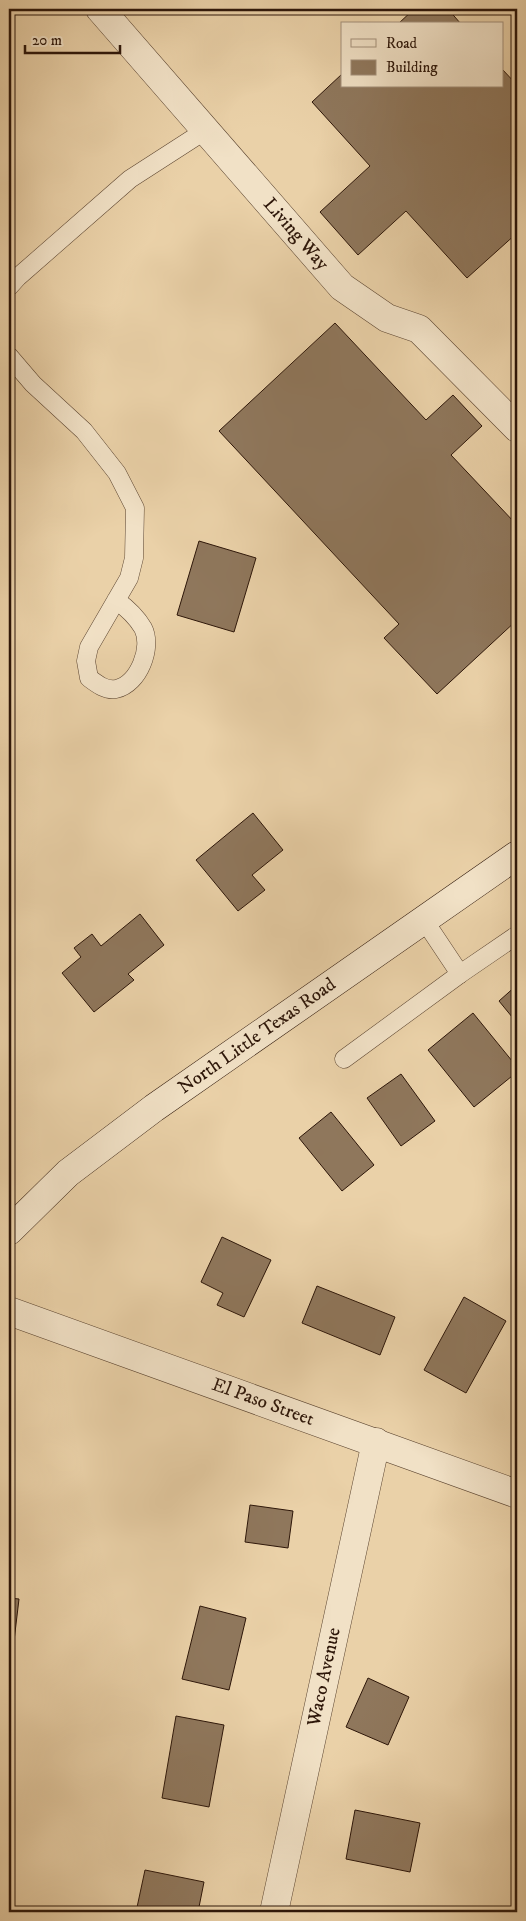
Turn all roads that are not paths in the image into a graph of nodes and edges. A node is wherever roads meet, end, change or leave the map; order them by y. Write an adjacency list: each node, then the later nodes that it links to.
1 (100, 9): 2 (street, Living Way)
2 (206, 130): 3 (lane); 5 (street, Living Way)
3 (9, 288)
4 (9, 356): 6 (lane)
5 (517, 428)
6 (116, 600): 6 (lane)
7 (517, 855): 8 (street, North Little Texas Road)
8 (424, 920): 10 (lane); 12 (street, North Little Texas Road)
9 (517, 935): 10 (lane)
10 (460, 974): 11 (lane)
11 (344, 1059)
12 (9, 1231)
13 (9, 1311): 14 (street, El Paso Street)
14 (376, 1442): 15 (street, El Paso Street); 16 (street, Waco Avenue)
15 (517, 1494)
16 (274, 1912)

